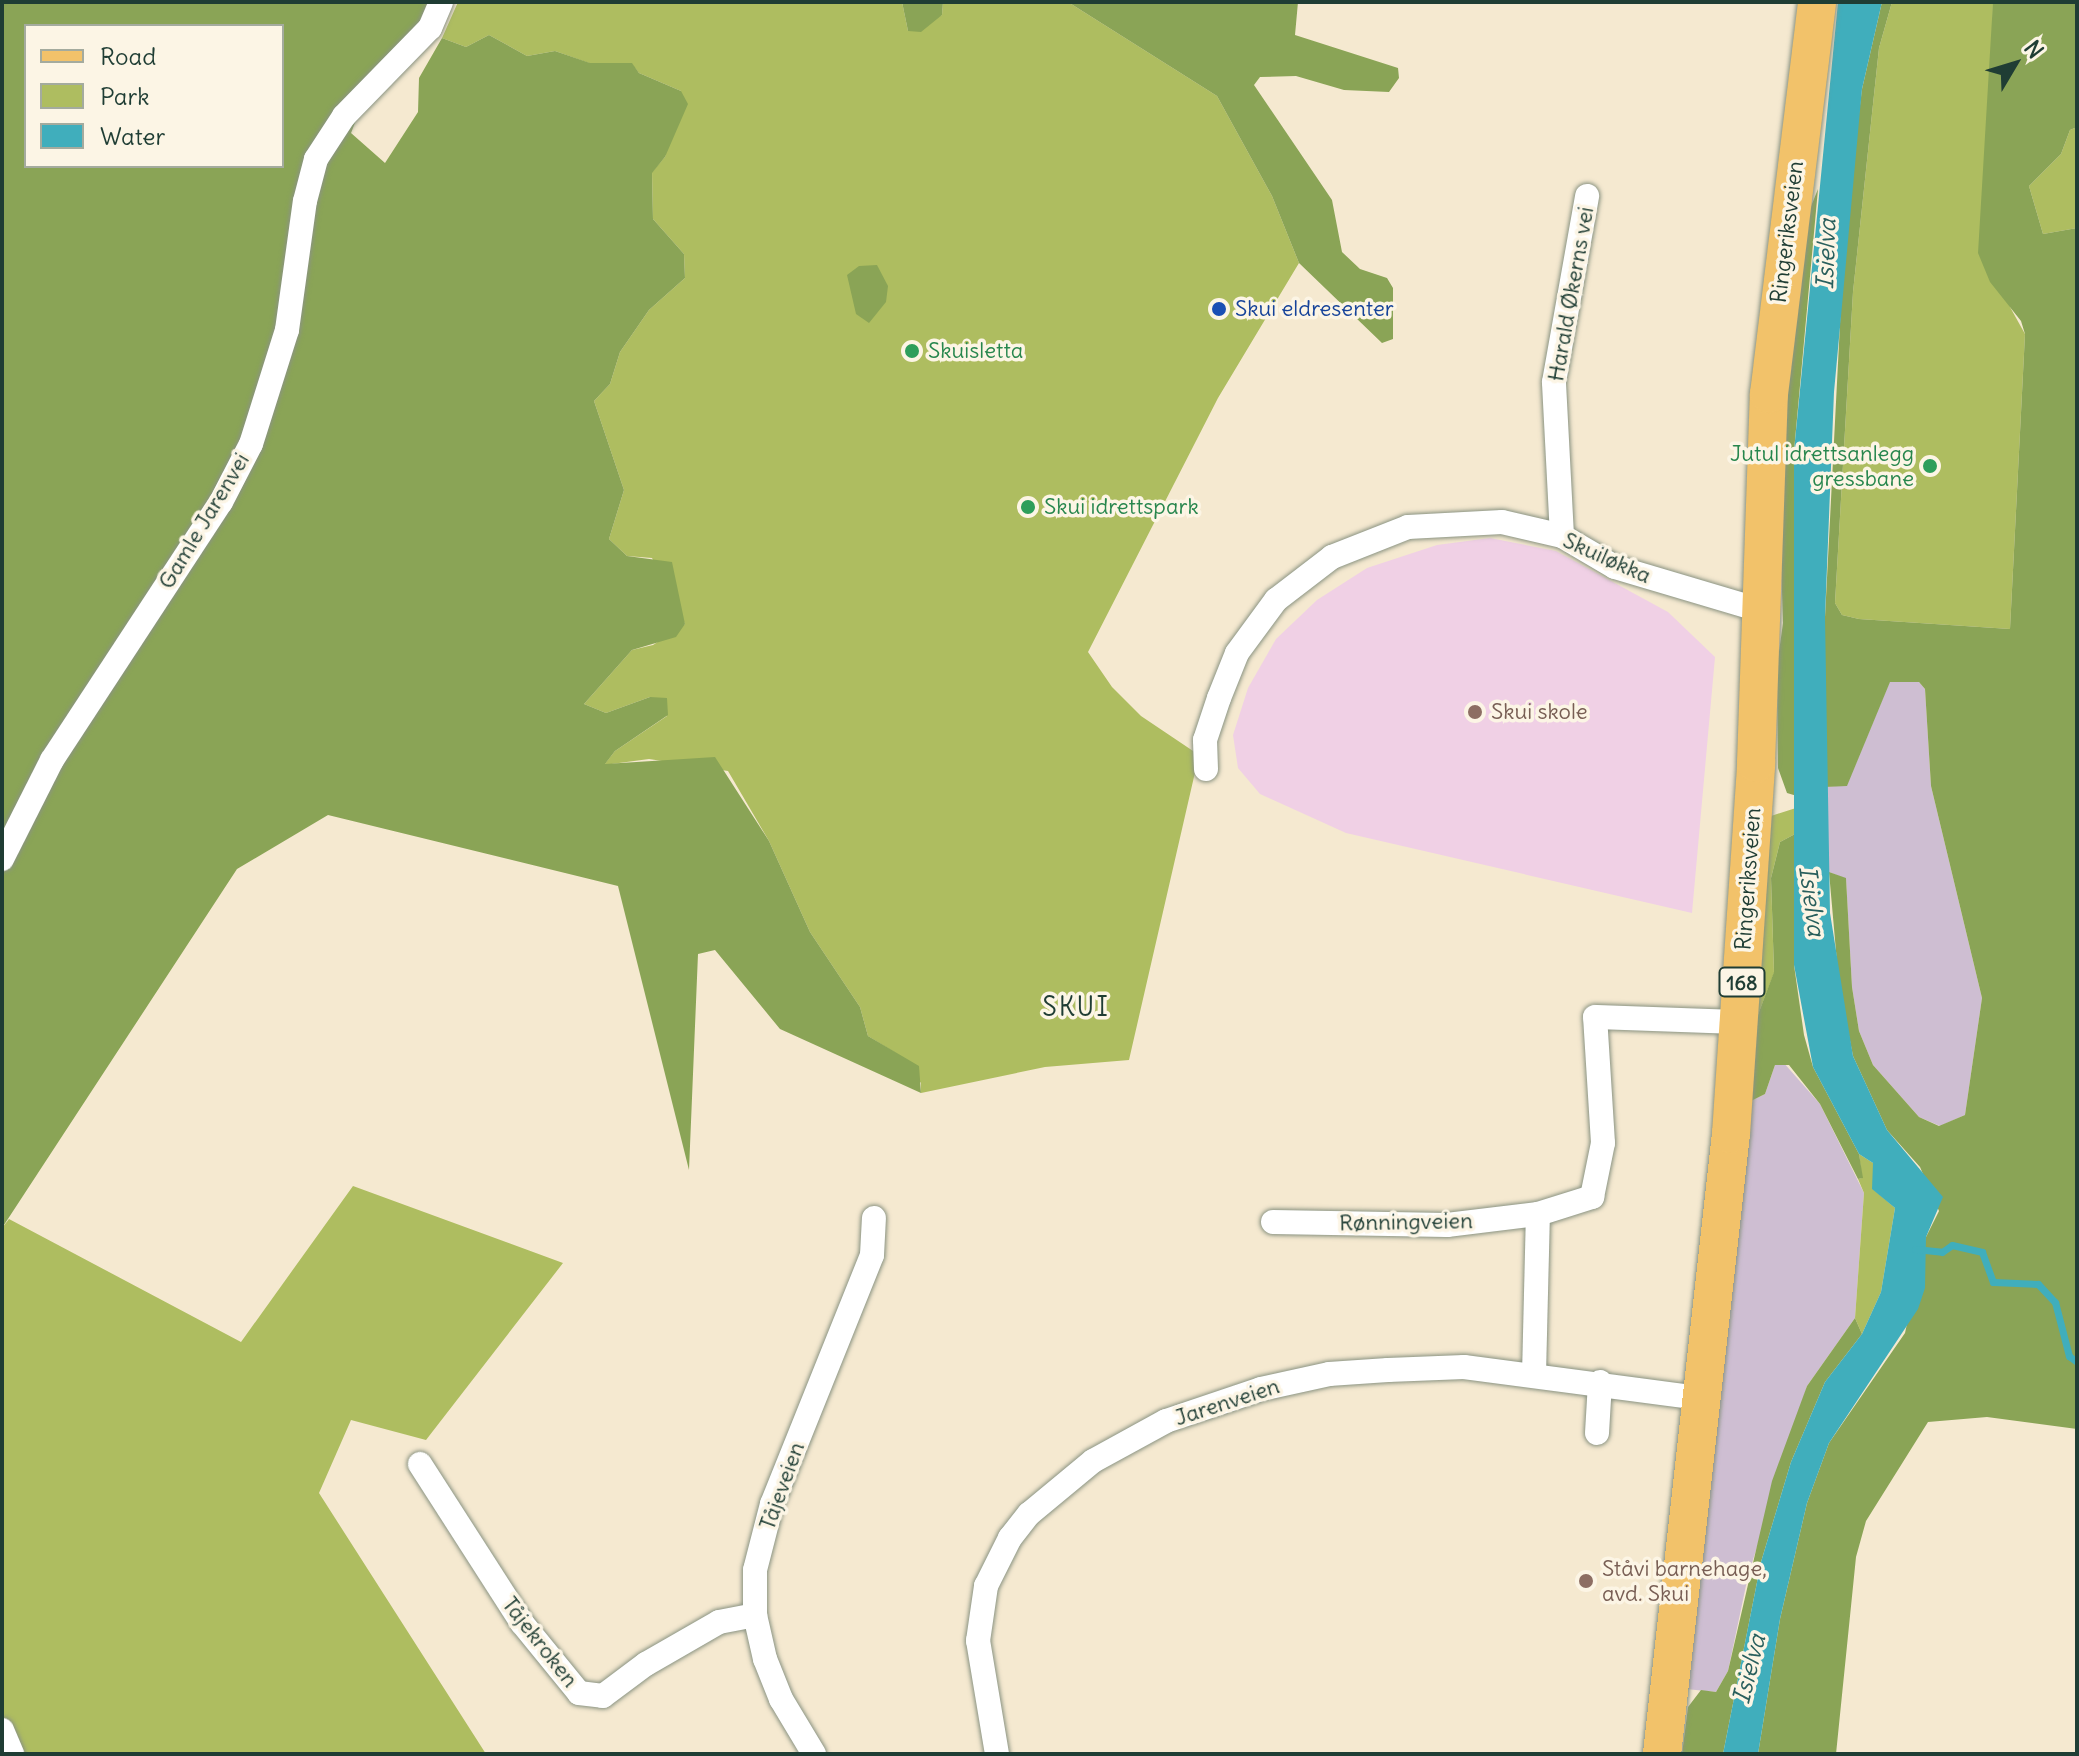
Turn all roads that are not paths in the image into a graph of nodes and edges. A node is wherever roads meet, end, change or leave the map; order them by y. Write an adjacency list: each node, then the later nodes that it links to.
1 (441, 2): 7 (street, Gamle Jarenvei)
2 (1817, 2): 5 (main road, Ringeriksveien / 168)
3 (1587, 196): 4 (street, Harald Økerns vei)
4 (1562, 536): 5 (street, Skuiløkka); 6 (street, Skuiløkka)
5 (1760, 610): 8 (main road, Ringeriksveien / 168)
6 (1206, 769)
7 (2, 859)
8 (1739, 1022): 9 (street, Rønningveien); 14 (main road, Ringeriksveien / 168)
9 (1538, 1214): 11 (street, Rønningveien); 12 (street)
10 (874, 1218): 17 (street, Tåjeveien)
11 (1273, 1222)
12 (1534, 1375): 13 (street, Jarenveien); 21 (street, Jarenveien)
13 (1600, 1382): 14 (street, Jarenveien); 15 (street)
14 (1706, 1399): 22 (main road, Ringeriksveien / 168)
15 (1597, 1433)
16 (420, 1464): 17 (street, Tåjekroken)
17 (755, 1615): 20 (street, Tåjeveien)
18 (2, 1730): 19 (street)
19 (12, 1754)
20 (814, 1754)
21 (997, 1754)
22 (1662, 1754)

